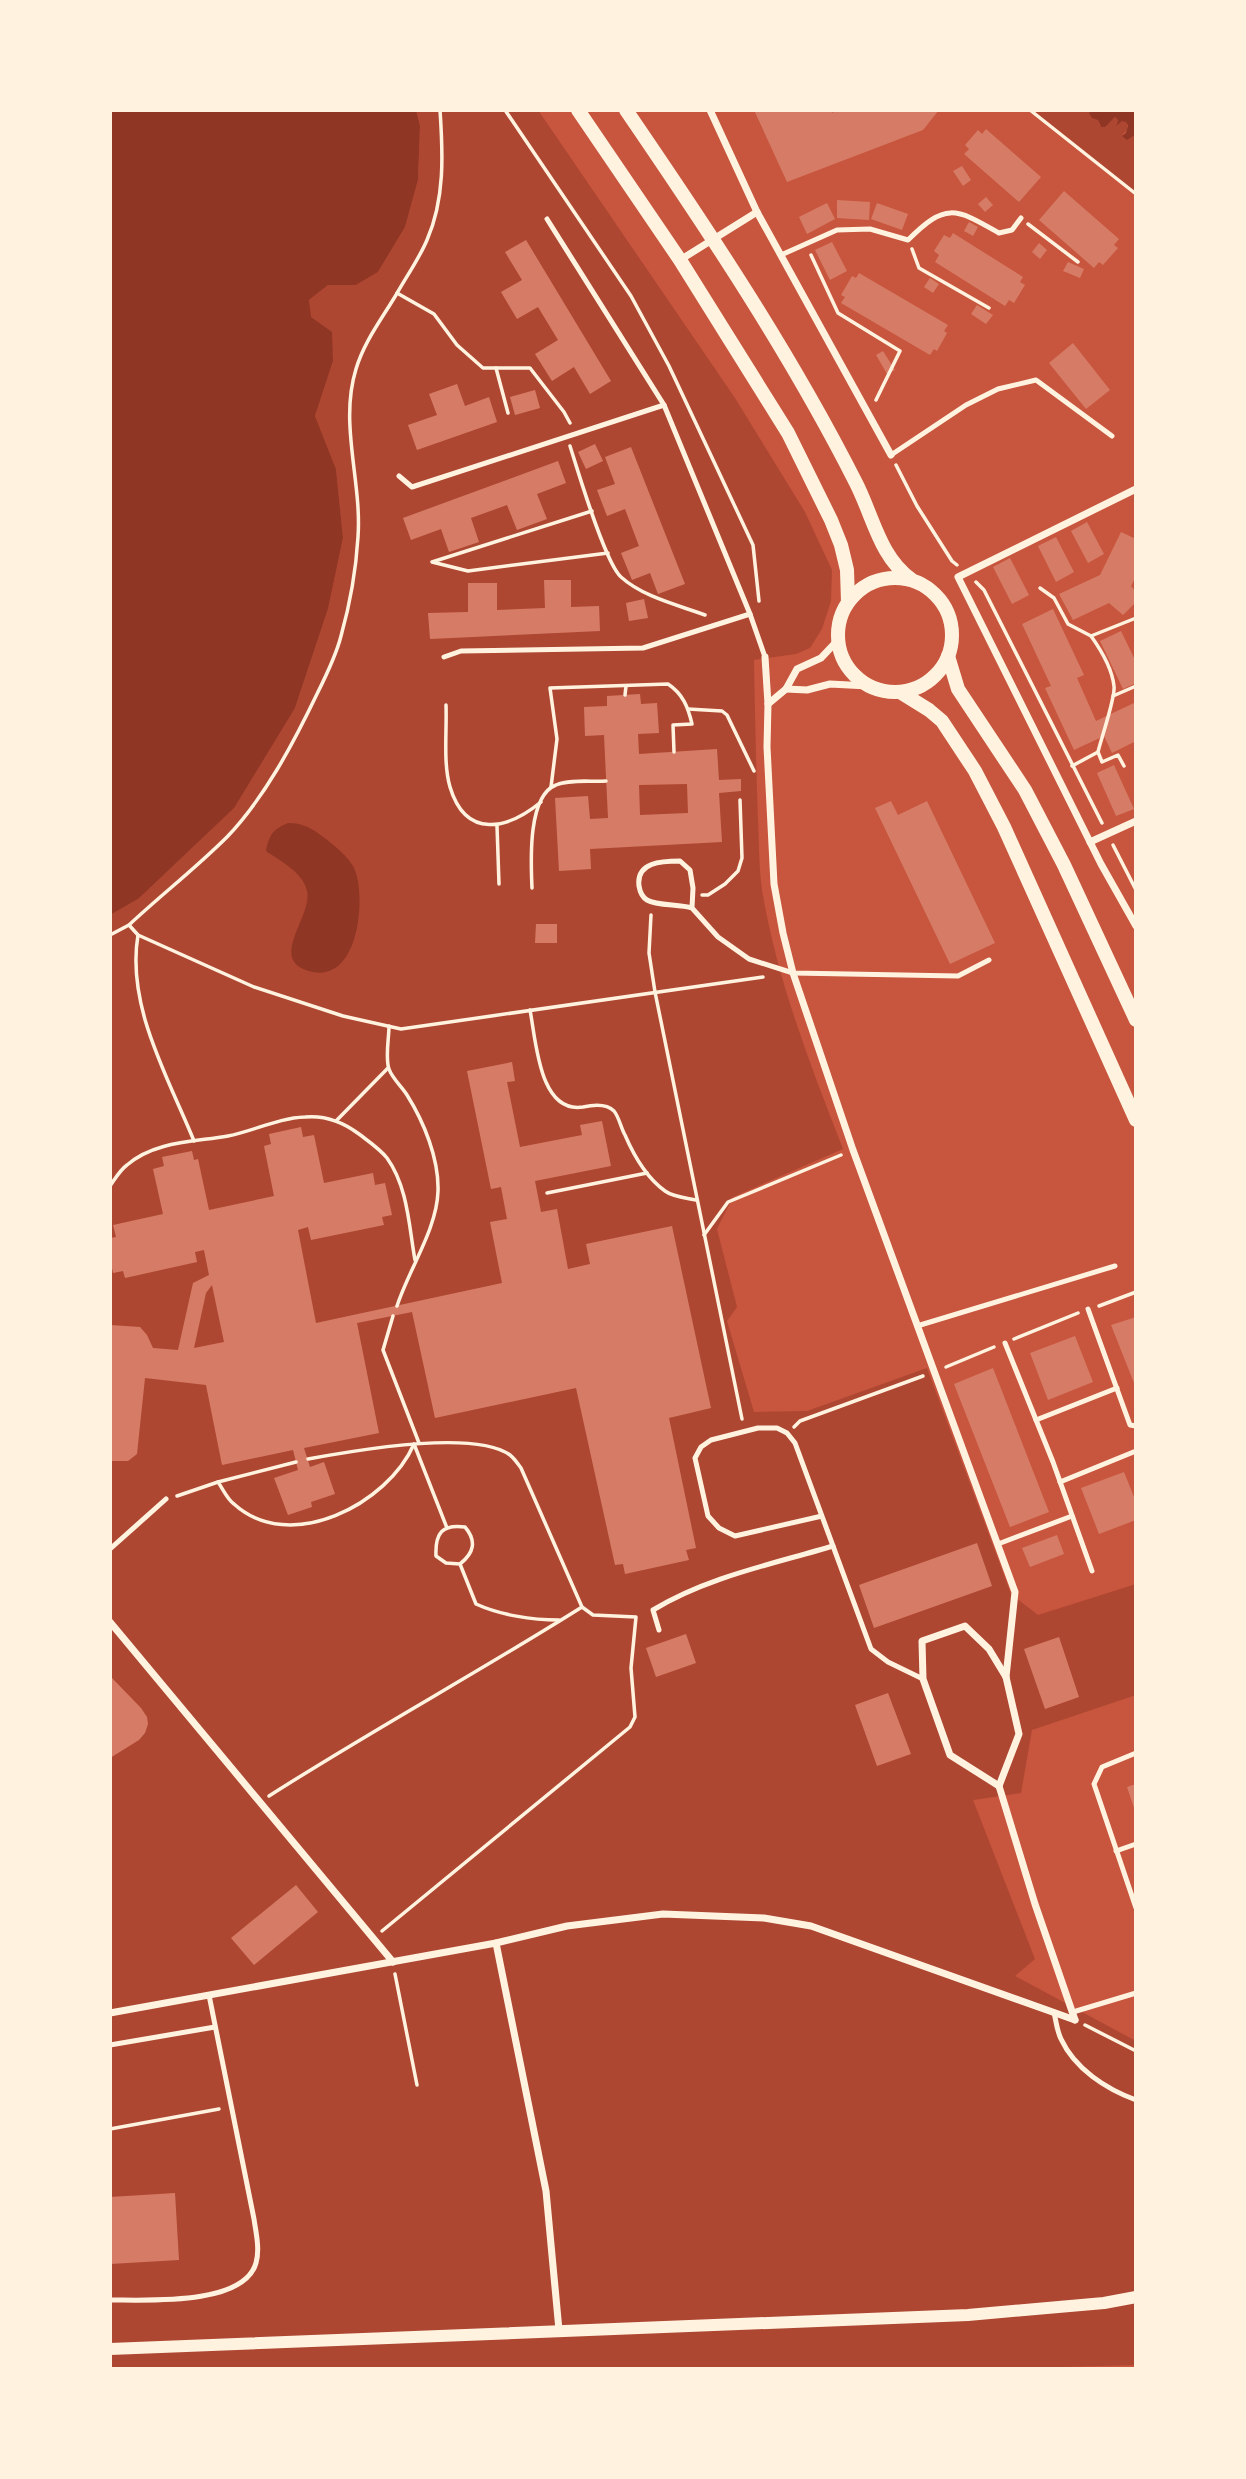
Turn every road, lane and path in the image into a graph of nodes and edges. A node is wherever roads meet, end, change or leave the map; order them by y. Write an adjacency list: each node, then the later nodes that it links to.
1 (440, 110): 16 (path)
2 (578, 110): 14 (main road)
3 (626, 110): 10 (main road)
4 (710, 110): 7 (street)
5 (1030, 110): 6 (path)
6 (1136, 194)
7 (757, 212): 10 (street); 13 (street)
8 (1021, 218): 11 (lane); 15 (path)
9 (547, 219): 19 (lane)
10 (714, 239): 14 (street); 30 (main road)
11 (908, 240): 12 (lane); 17 (path)
12 (805, 244): 13 (lane); 21 (path)
13 (780, 255): 21 (street)
14 (680, 260): 32 (main road)
15 (1078, 262)
16 (397, 293): 18 (path); 68 (path)
17 (989, 308)
18 (496, 368): 20 (path); 22 (path)
19 (664, 405): 22 (lane); 33 (lane)
20 (508, 413)
21 (869, 415): 25 (street)
22 (575, 434): 24 (lane)
23 (1112, 436): 25 (lane)
24 (567, 437): 26 (lane); 28 (path)
25 (891, 455)
26 (399, 476)
27 (1136, 489): 62 (street)
28 (592, 511): 29 (path); 29 (path)
29 (608, 553): 35 (path)
30 (912, 580): 32 (main road); 38 (main road)
31 (1040, 588): 36 (path)
32 (848, 602): 37 (main road)
33 (750, 614): 35 (lane); 40 (lane)
34 (1136, 618): 36 (path)
35 (723, 622): 39 (lane)
36 (1091, 636): 47 (path)
37 (838, 640): 42 (main road); 44 (street)
38 (948, 656): 45 (main road); 77 (main road)
39 (444, 657)
40 (765, 657): 48 (street)
41 (626, 686): 46 (path); 50 (path); 56 (path)
42 (868, 686): 44 (street); 45 (main road)
43 (1136, 686): 47 (path)
44 (786, 689): 48 (street)
45 (900, 692): 80 (main road)
46 (625, 695)
47 (1113, 696): 52 (path)
48 (768, 704): 59 (street)
49 (446, 705): 61 (path)
50 (688, 709): 51 (path); 59 (path)
51 (674, 752)
52 (1098, 752): 53 (path); 54 (path)
53 (1072, 766)
54 (1124, 766)
55 (606, 781): 56 (path)
56 (551, 787): 58 (path)
57 (740, 800): 65 (path)
58 (541, 802): 61 (path); 64 (path)
59 (770, 807): 73 (street)
60 (1136, 821): 62 (street)
61 (497, 826): 63 (path)
62 (1090, 842): 69 (street)
63 (499, 884)
64 (532, 888)
65 (693, 895): 66 (lane); 67 (lane)
66 (652, 902): 67 (lane); 75 (path)
67 (692, 908): 73 (lane)
68 (129, 925): 70 (path); 71 (path)
69 (1136, 926)
70 (110, 935)
71 (138, 935): 78 (path); 82 (path)
72 (989, 960): 73 (lane)
73 (793, 973): 83 (street)
74 (765, 977): 75 (path)
75 (655, 992): 76 (path); 87 (path)
76 (530, 1010): 78 (path); 84 (path)
77 (1136, 1020)
78 (389, 1026): 79 (path)
79 (388, 1068): 81 (path); 89 (path)
80 (1136, 1120)
81 (336, 1121): 82 (path); 89 (path)
82 (194, 1141): 85 (path)
83 (853, 1150): 88 (path); 95 (street)
84 (648, 1173): 86 (path); 87 (path)
85 (110, 1186)
86 (547, 1193)
87 (696, 1200): 88 (path)
88 (704, 1236): 101 (path)
89 (415, 1260): 92 (path)
90 (1115, 1266): 95 (lane)
91 (1136, 1292): 93 (path)
92 (397, 1306)
93 (1088, 1310): 96 (path); 98 (lane)
94 (393, 1316): 103 (path)
95 (917, 1326): 97 (street)
96 (1005, 1343): 97 (path); 99 (lane)
97 (934, 1372): 102 (path); 113 (street)
98 (1117, 1388): 99 (lane); 100 (lane)
99 (1036, 1420): 108 (lane)
100 (1136, 1426)
101 (745, 1431): 102 (lane); 110 (lane)
102 (787, 1433): 110 (lane)
103 (416, 1443): 105 (path); 107 (path); 112 (path); 118 (path)
104 (1136, 1451): 108 (lane)
105 (308, 1460)
106 (296, 1462): 107 (path)
107 (218, 1482): 109 (path)
108 (1060, 1482): 111 (lane)
109 (166, 1499): 115 (lane)
110 (822, 1516): 114 (lane)
111 (1072, 1516): 113 (lane); 117 (lane)
112 (447, 1528): 116 (path); 116 (path)
113 (998, 1544): 122 (street)
114 (833, 1546): 121 (lane); 123 (lane)
115 (110, 1549)
116 (460, 1564): 119 (path)
117 (1092, 1571)
118 (582, 1607): 119 (path); 130 (path)
119 (561, 1620): 126 (path)
120 (110, 1622): 126 (street)
121 (660, 1630)
122 (1006, 1677): 123 (street); 125 (street)
123 (923, 1679): 125 (street)
124 (1136, 1753): 128 (lane)
125 (999, 1786): 137 (street)
126 (260, 1802): 130 (street)
127 (1136, 1844): 128 (lane)
128 (1116, 1851): 129 (lane)
129 (1136, 1908)
130 (373, 1938): 132 (street)
131 (496, 1943): 132 (street); 135 (street); 147 (street)
132 (393, 1962): 134 (street); 141 (path)
133 (1136, 1993): 137 (lane)
134 (209, 1995): 136 (street); 138 (lane)
135 (1054, 2012): 137 (street); 142 (lane)
136 (110, 2013)
137 (1074, 2016): 140 (path)
138 (215, 2027): 139 (lane); 143 (lane)
139 (110, 2045)
140 (1136, 2051)
141 (417, 2085)
142 (1136, 2100)
143 (232, 2107): 144 (path); 146 (lane)
144 (110, 2129)
145 (1136, 2297): 147 (street)
146 (110, 2300)
147 (559, 2330): 148 (street)
148 (110, 2348)

